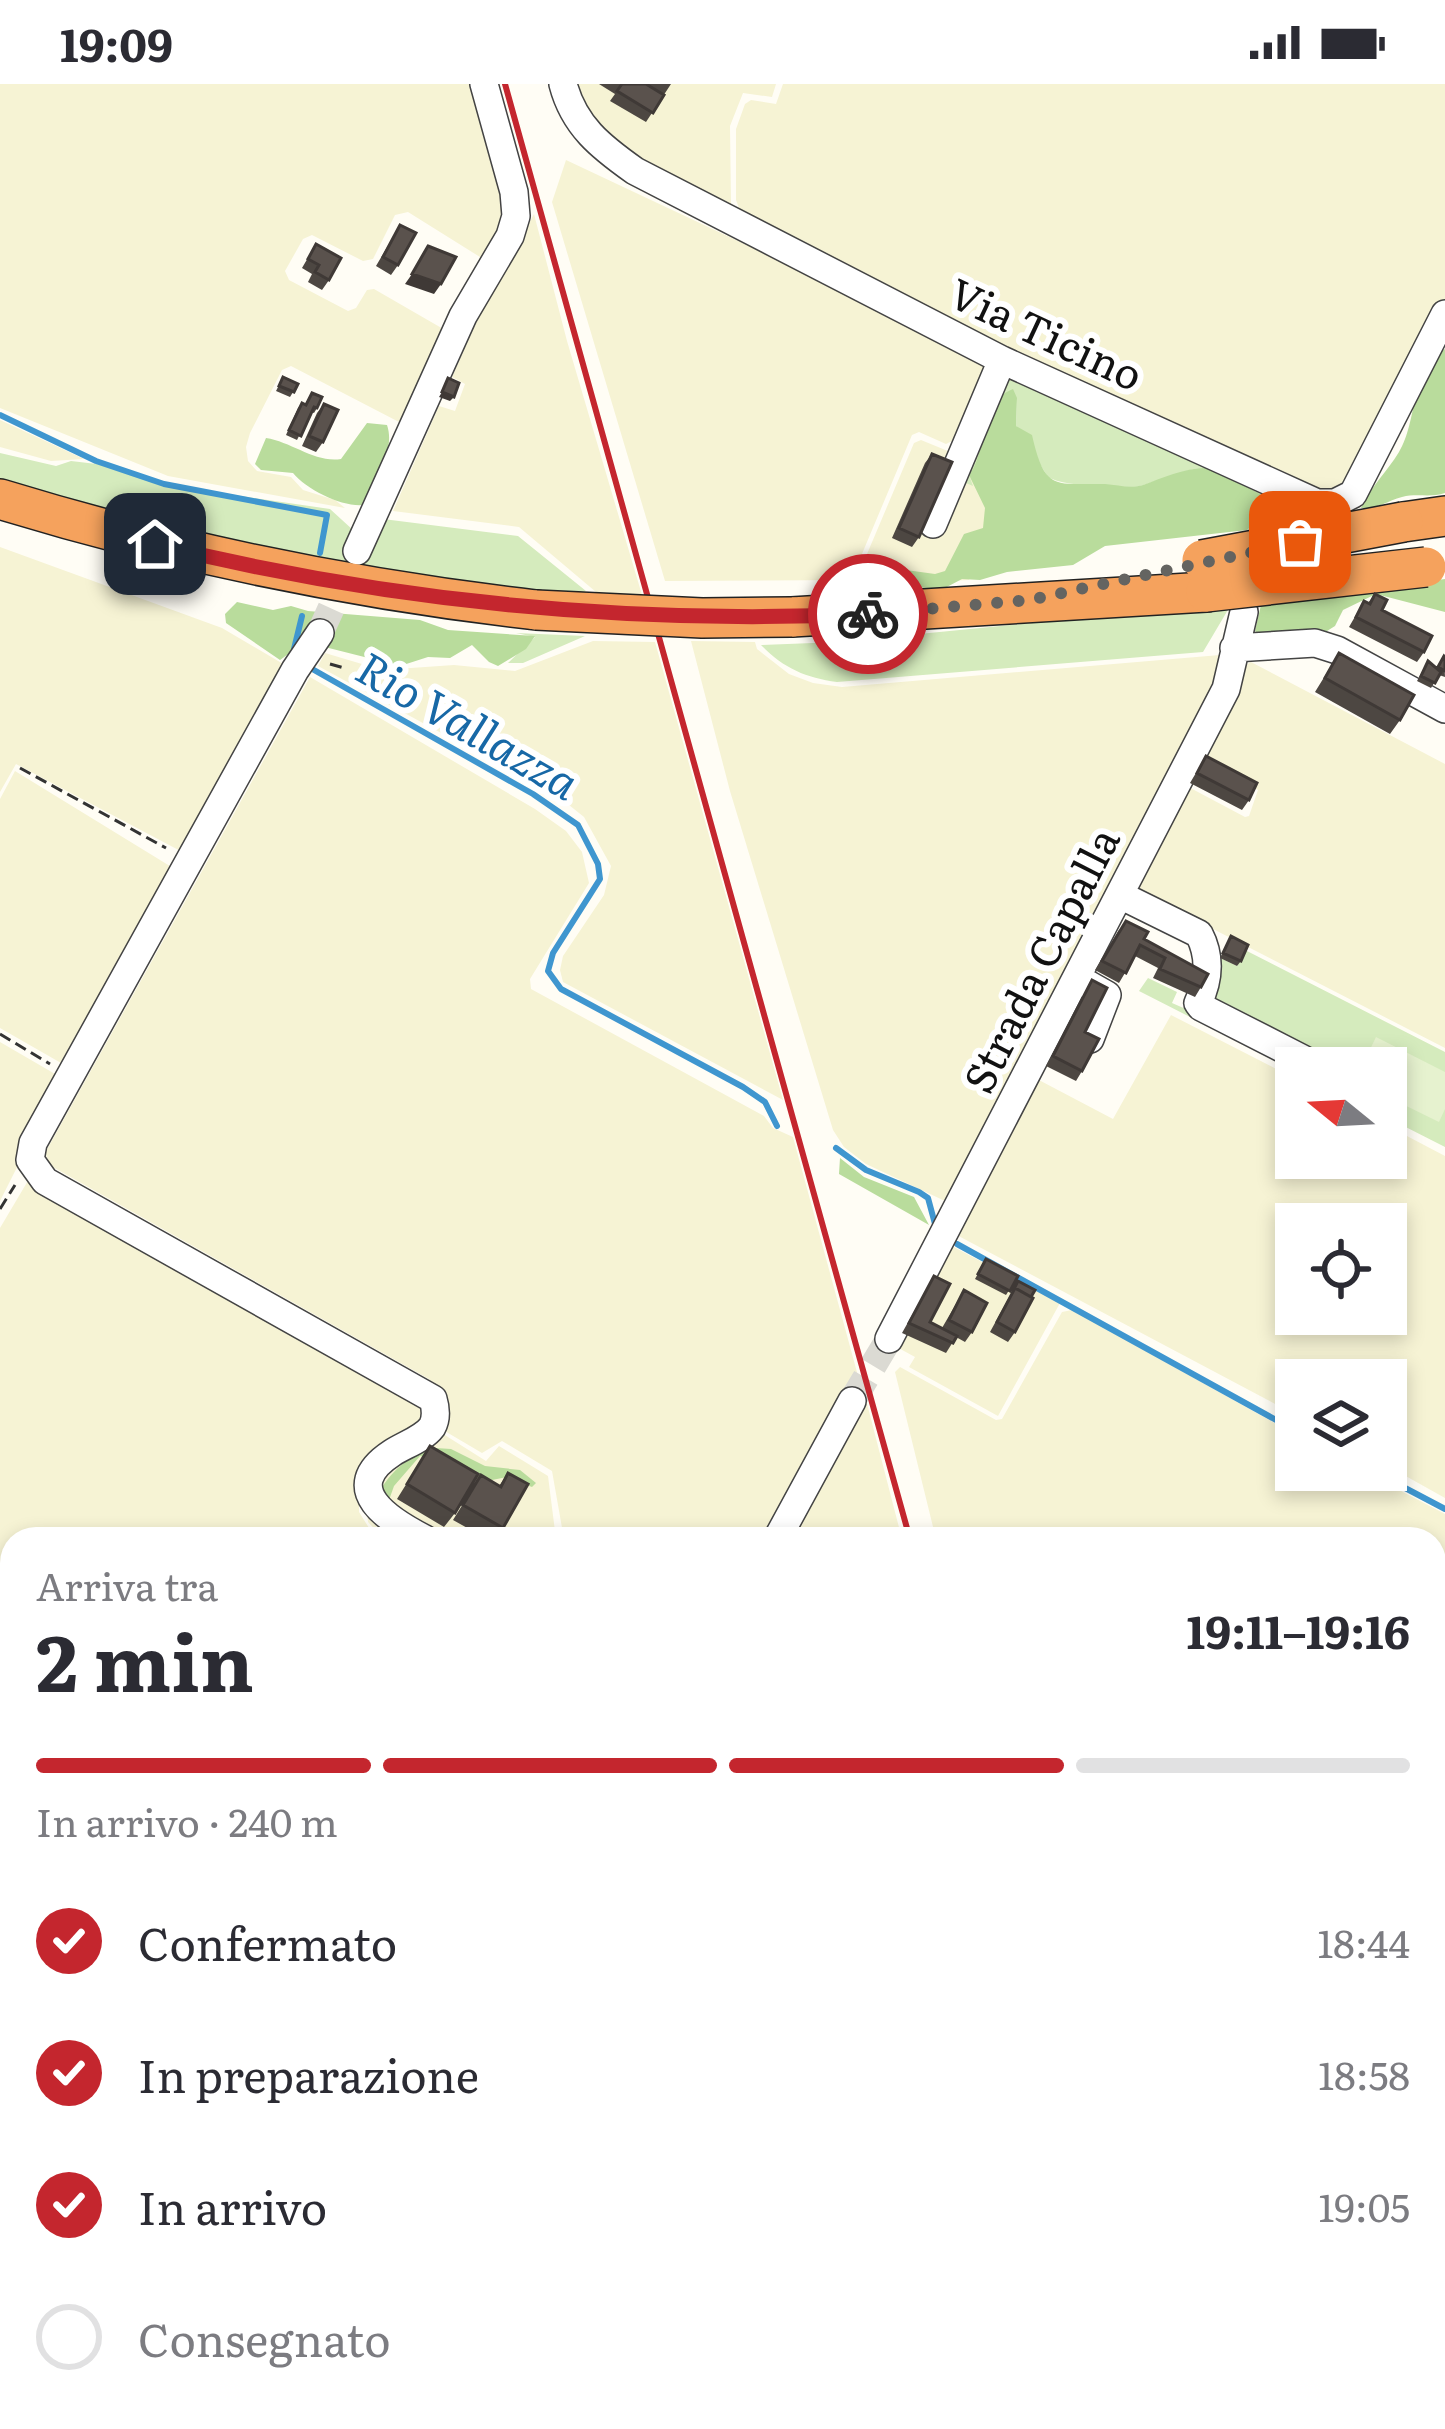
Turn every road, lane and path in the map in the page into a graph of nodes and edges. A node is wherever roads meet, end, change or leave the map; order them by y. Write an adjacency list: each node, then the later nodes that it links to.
1 (484, 84): 10 (street)
2 (563, 84): 4 (street, Via Ticino)
3 (1445, 314): 5 (street, Via Ticino)
4 (1002, 360): 5 (street, Via Ticino); 8 (street)
5 (1301, 495): 9 (street)
6 (0, 500): 12 (highway, bridge)
7 (1445, 516): 12 (highway, bridge)
8 (933, 524)
9 (1288, 524)
10 (357, 551)
11 (1436, 566): 12 (highway, bridge)
12 (1204, 576)
13 (1244, 612): 16 (street, Strada Capalla)
14 (320, 633): 20 (street)
15 (1342, 633): 17 (street)
16 (1234, 649): 17 (street); 21 (street, Strada Capalla)
17 (1392, 678): 18 (street)
18 (1445, 709)
19 (20, 768): 20 (path)
20 (191, 862): 26 (street)
21 (1120, 895): 22 (street, Strada Capalla); 25 (street)
22 (1077, 978): 24 (street); 29 (street, Strada Capalla)
23 (0, 1034): 26 (path)
24 (1090, 1040)
25 (1280, 1047)
26 (71, 1076): 27 (street)
27 (30, 1160): 28 (path); 31 (street)
28 (0, 1209)
29 (889, 1339)
30 (852, 1401): 32 (street)
31 (406, 1527)
32 (784, 1527)

